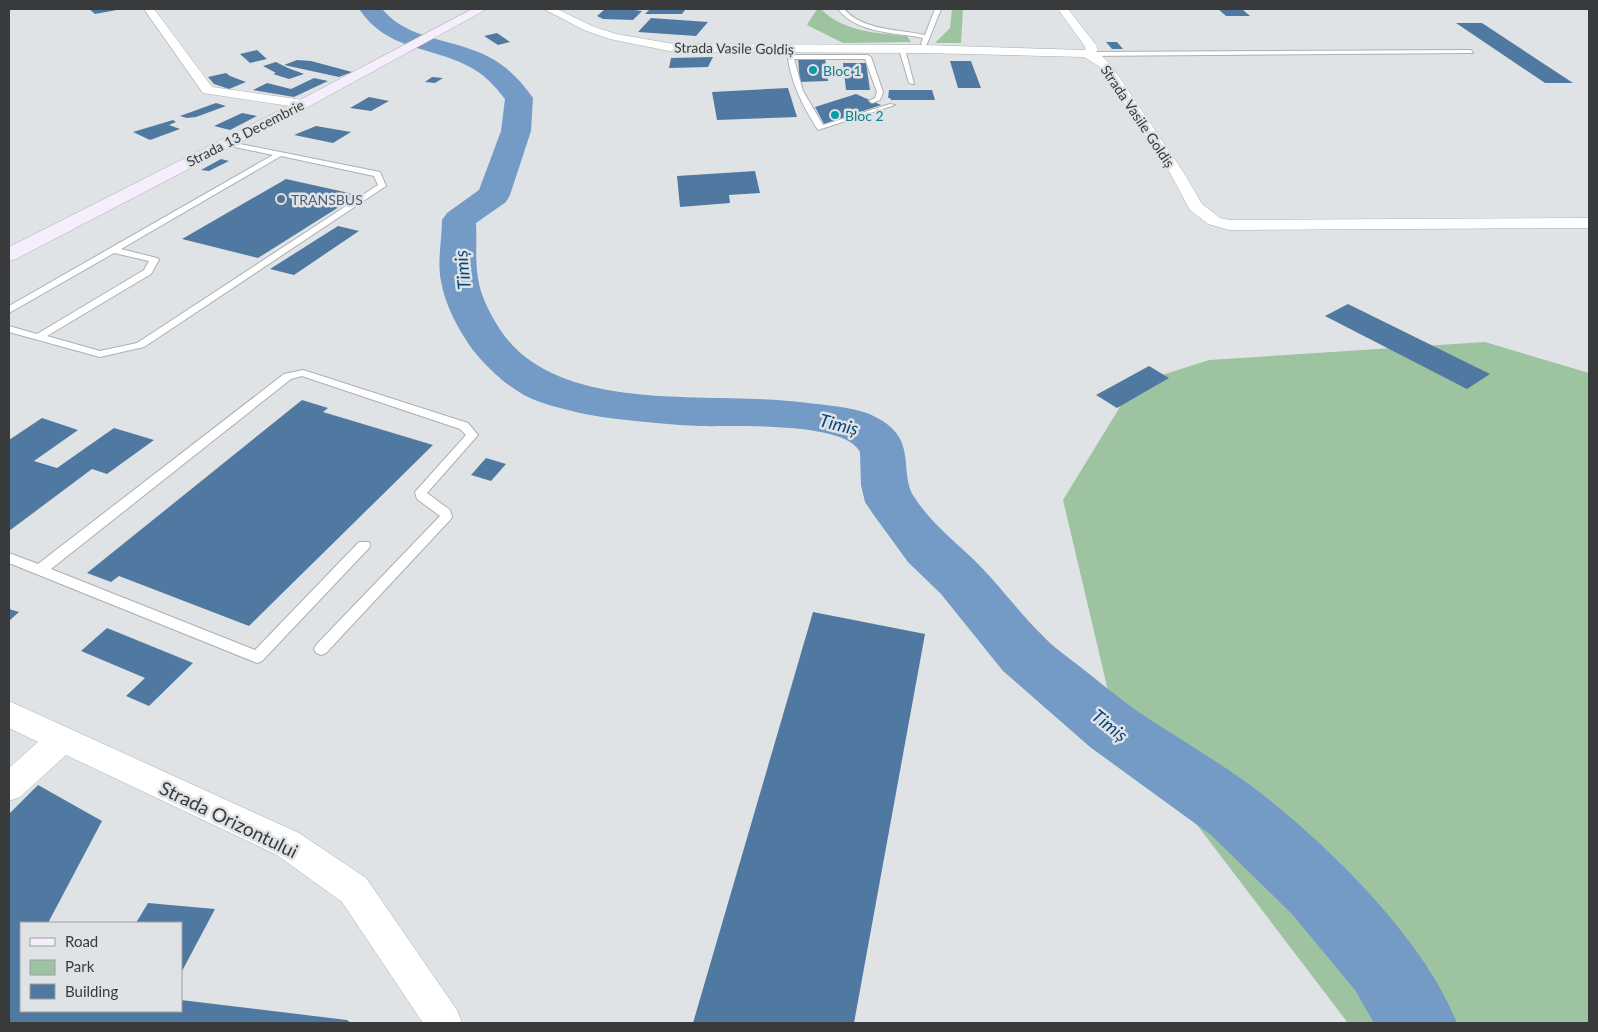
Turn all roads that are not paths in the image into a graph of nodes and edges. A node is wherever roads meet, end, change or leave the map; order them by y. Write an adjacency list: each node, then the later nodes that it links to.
1 (149, 9): 16 (street)
2 (481, 9): 16 (main road, Strada 13 Decembrie)
3 (550, 9): 11 (street, Strada Vasile Goldiș)
4 (840, 9): 7 (lane)
5 (938, 9): 7 (lane)
6 (1063, 9): 13 (street)
7 (927, 37): 9 (lane)
8 (902, 49): 9 (street, Strada Vasile Goldiș); 12 (street, Strada Vasile Goldiș); 14 (lane)
9 (924, 49): 13 (street, Strada Vasile Goldiș)
10 (1471, 52): 13 (lane)
11 (790, 53): 12 (street, Strada Vasile Goldiș); 17 (lane)
12 (844, 53): 15 (lane)
13 (1086, 54): 20 (street, Strada Vasile Goldiș)
14 (912, 83)
15 (872, 101)
16 (303, 104): 18 (main road, Strada 13 Decembrie)
17 (892, 105)
18 (228, 143): 19 (lane); 22 (main road, Strada 13 Decembrie)
19 (280, 154): 21 (lane); 25 (lane)
20 (1589, 223)
21 (114, 250): 23 (lane); 25 (lane)
22 (9, 255)
23 (9, 310)
24 (9, 329): 25 (lane)
25 (39, 337)
26 (364, 545): 28 (lane)
27 (9, 558): 28 (lane)
28 (39, 571): 29 (lane)
29 (321, 649)
30 (9, 714): 31 (street, Strada Orizontului)
31 (62, 740): 32 (street); 33 (street, Strada Orizontului)
32 (9, 787)
33 (444, 1023)

